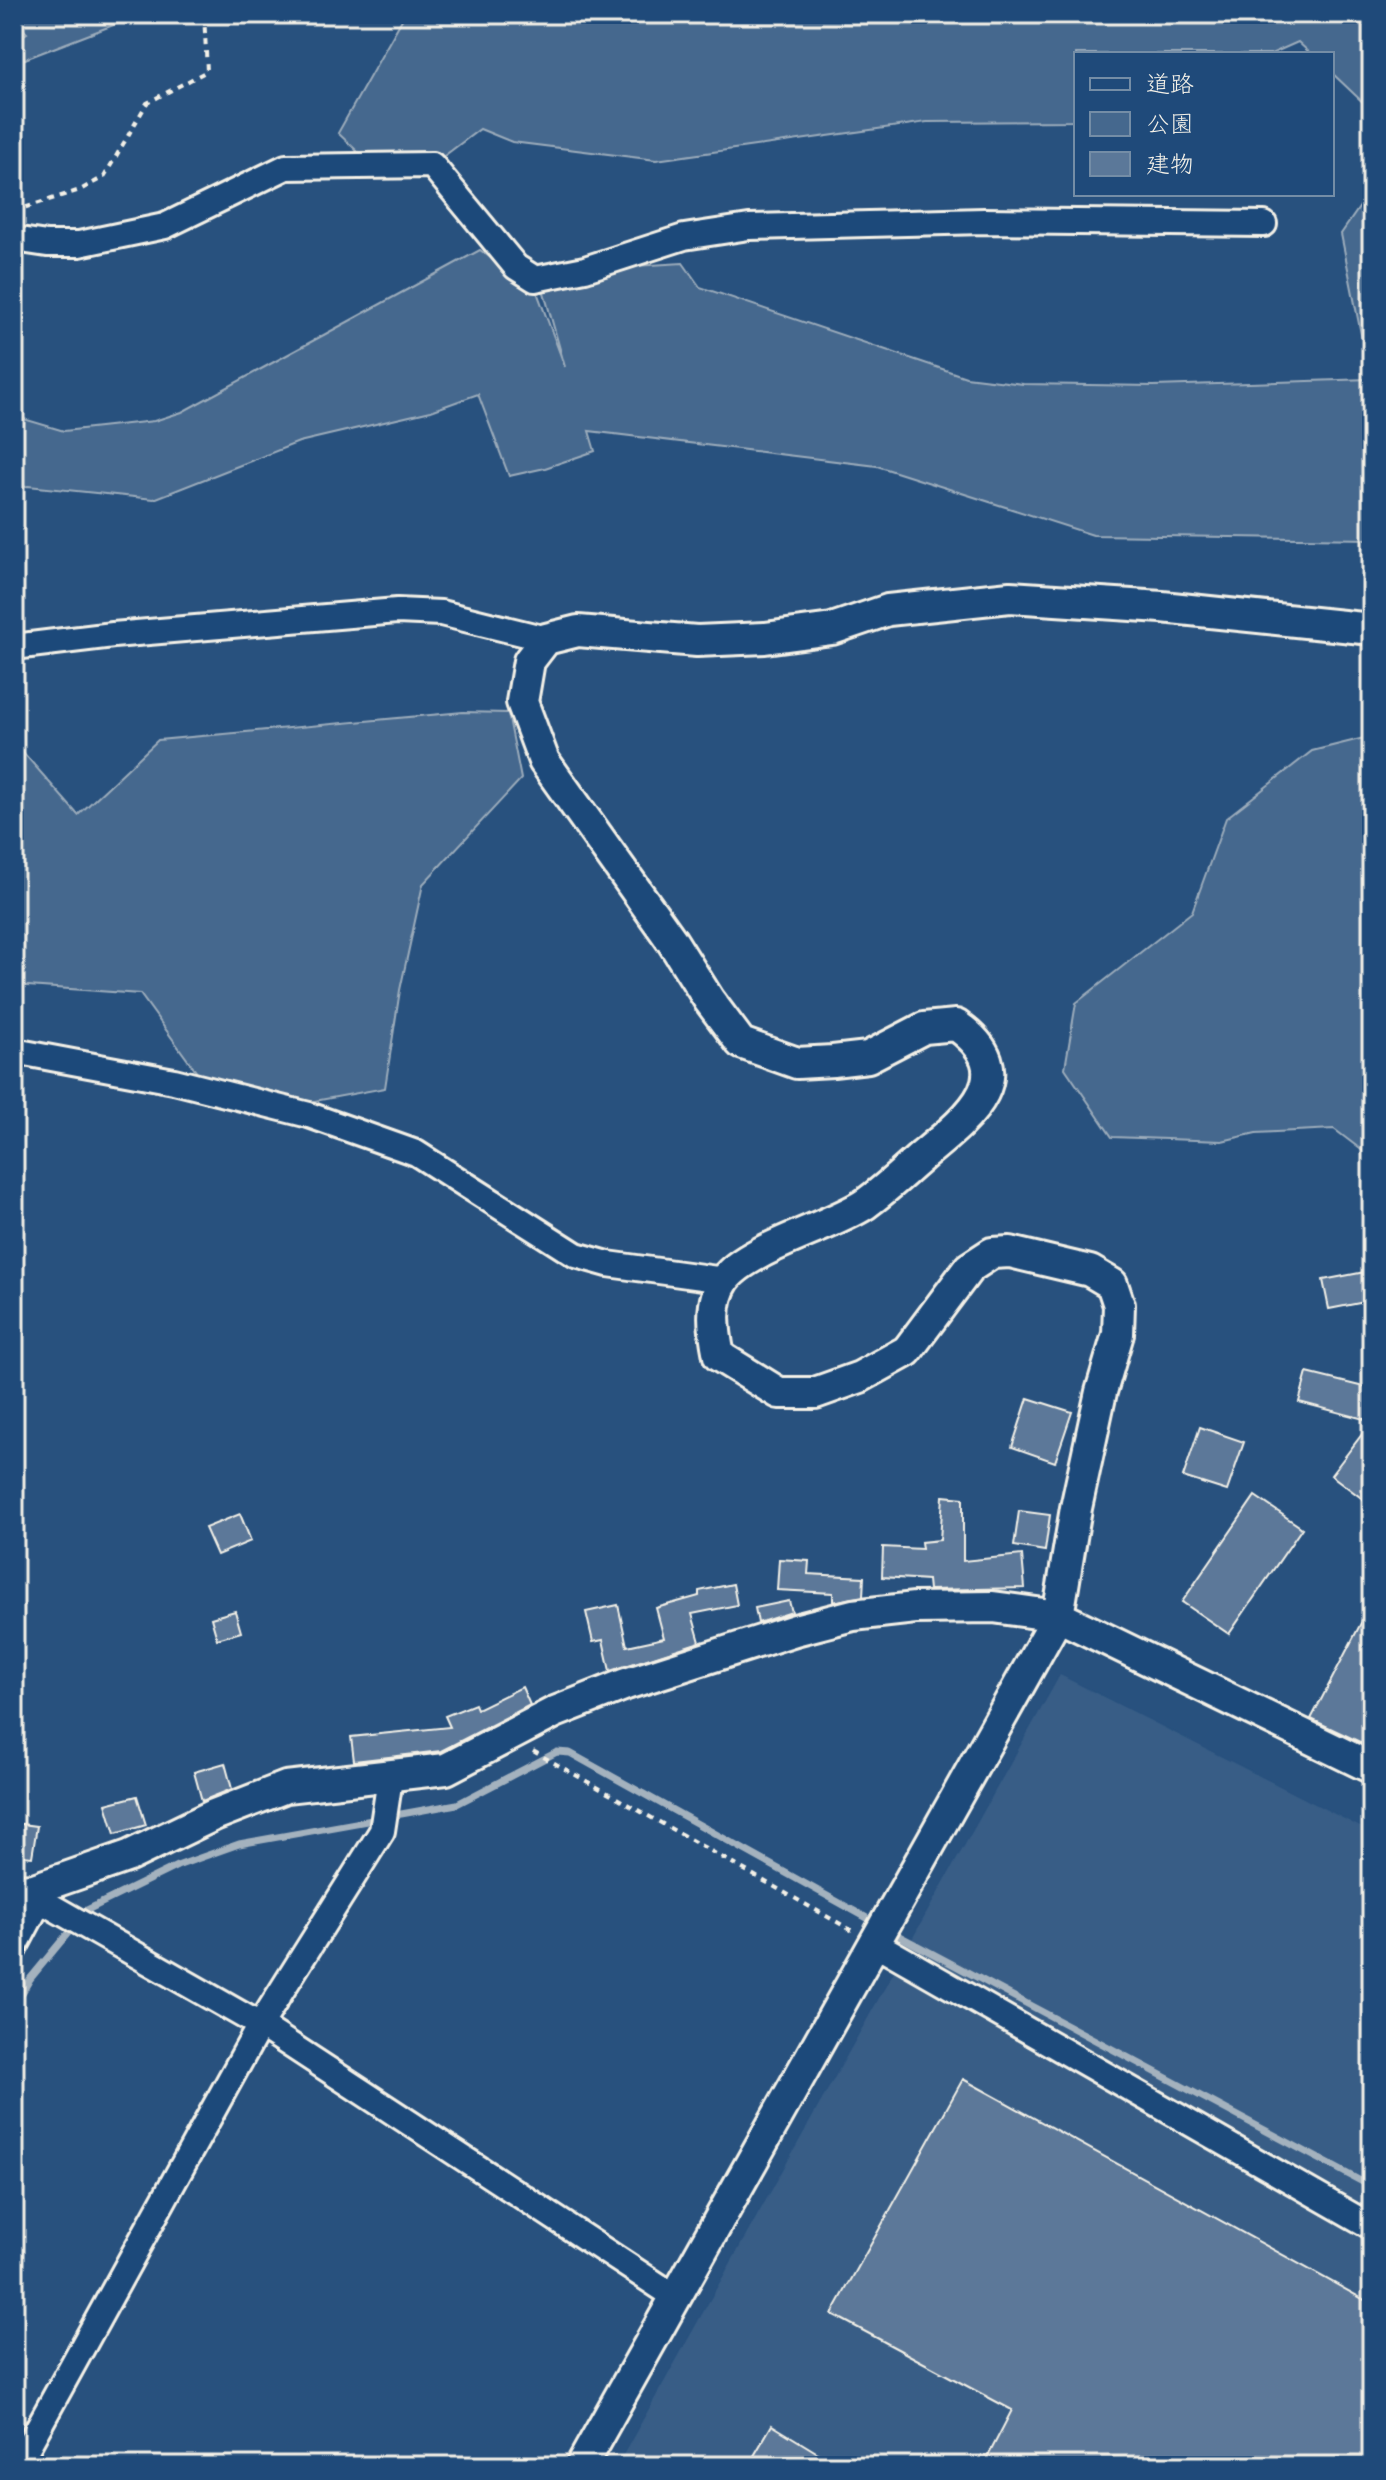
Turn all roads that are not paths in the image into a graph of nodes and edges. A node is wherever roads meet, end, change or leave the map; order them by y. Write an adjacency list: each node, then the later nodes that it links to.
1 (1264, 224): 2 (street)
2 (14, 239)
3 (1372, 629): 4 (street)
4 (546, 639): 5 (street); 7 (street)
5 (14, 647)
6 (14, 1051): 7 (street)
7 (724, 1280): 8 (street)
8 (1058, 1616): 9 (street); 10 (street); 12 (street)
9 (1372, 1768)
10 (389, 1785): 11 (street); 14 (street)
11 (29, 1893): 13 (street); 14 (street)
12 (873, 1941): 15 (street); 16 (street)
13 (14, 1949)
14 (260, 2025): 16 (street); 17 (street)
15 (1372, 2227)
16 (674, 2296): 18 (street)
17 (17, 2466)
18 (581, 2466)

